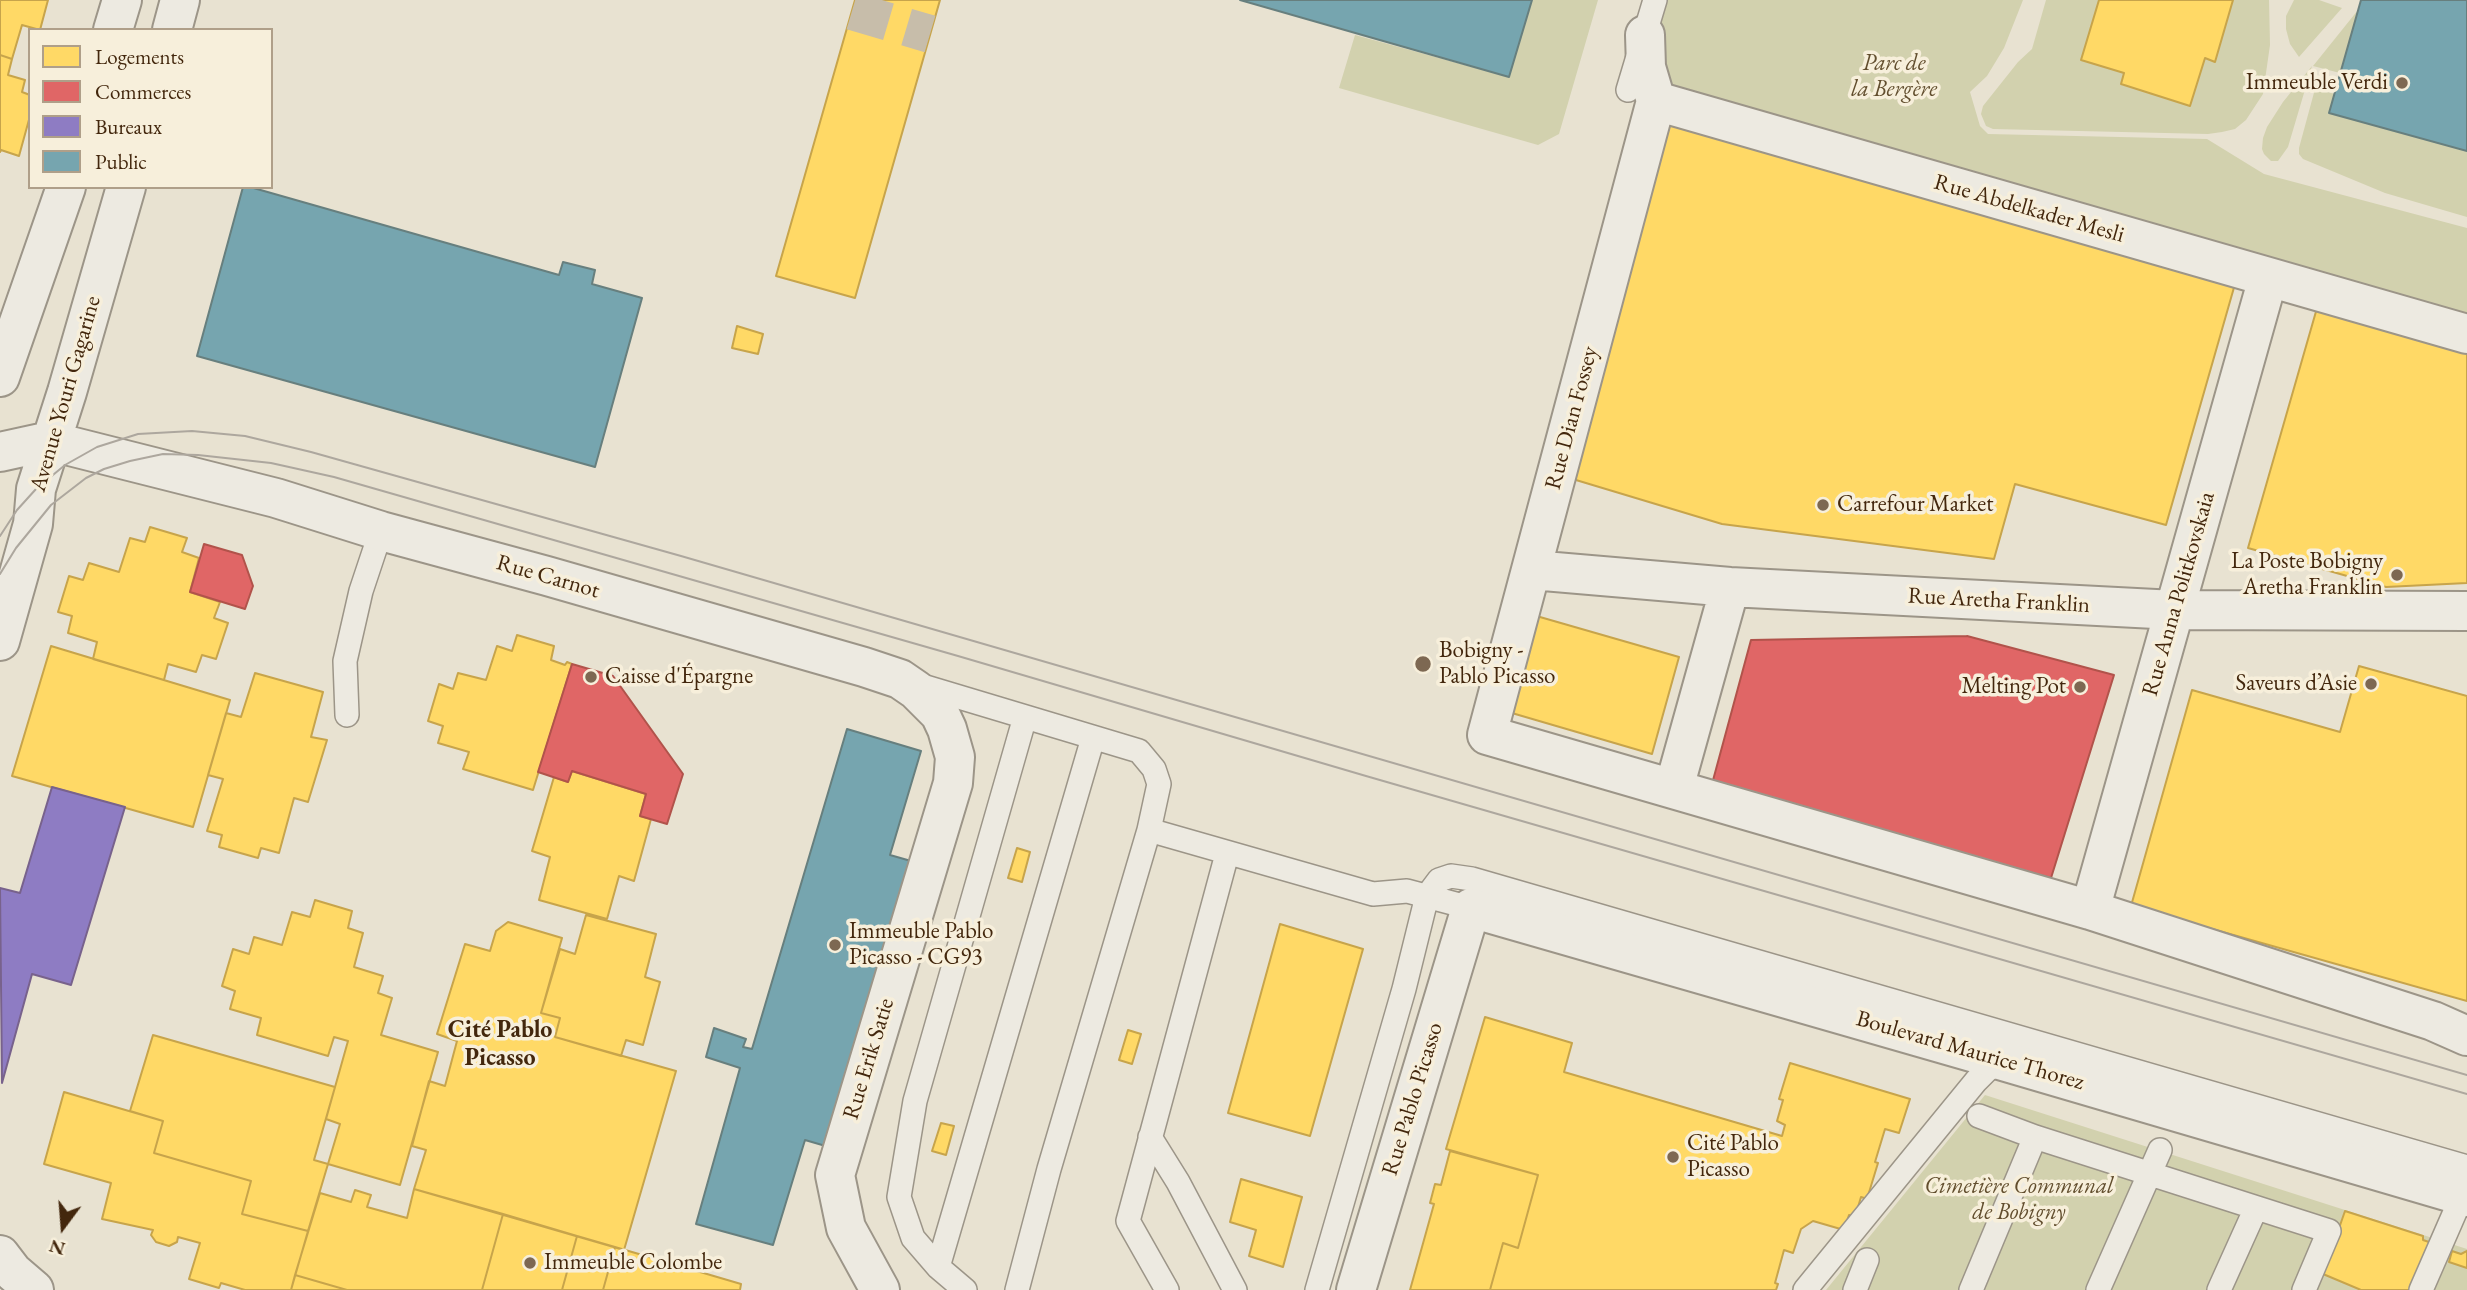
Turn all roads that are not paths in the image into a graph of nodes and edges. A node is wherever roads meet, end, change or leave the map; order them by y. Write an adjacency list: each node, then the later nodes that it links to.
1 (122, 0): 4 (street)
2 (180, 0): 5 (street)
3 (1650, 17): 6 (street)
4 (114, 28)
5 (173, 28)
6 (1642, 95): 9 (street, Rue Abdelkader Mesli); 15 (street, Rue Dian Fossey)
7 (65, 189): 11 (street)
8 (125, 189): 12 (street, Avenue Youri Gagarine)
9 (2268, 278): 10 (street, Rue Abdelkader Mesli); 17 (street, Rue Anna Politkovskaia)
10 (2467, 334)
11 (0, 377)
12 (50, 441): 13 (street, Rue Carnot); 14 (street, Rue Carnot); 19 (street, Avenue Youri Gagarine)
13 (0, 452)
14 (381, 531): 20 (street, Rue Carnot); 21 (lane)
15 (1532, 570): 16 (street, Rue Aretha Franklin); 24 (street, Rue Dian Fossey)
16 (1730, 587): 17 (street, Rue Aretha Franklin); 24 (street)
17 (2175, 610): 18 (street, Rue Aretha Franklin); 29 (street, Rue Anna Politkovskaia)
18 (2467, 611)
19 (0, 641)
20 (900, 679): 22 (lane, Rue Carnot); 43 (street, Rue Erik Satie)
21 (347, 715)
22 (1025, 717): 23 (lane, Rue Carnot); 41 (lane)
23 (1093, 737): 25 (lane, Rue Carnot); 41 (lane)
24 (1674, 788): 29 (street)
25 (1149, 830): 26 (lane); 45 (lane, Rue Carnot)
26 (1227, 853): 27 (lane); 33 (lane)
27 (1426, 896): 28 (lane); 37 (lane); 48 (lane)
28 (1471, 908): 31 (street, Boulevard Maurice Thorez); 49 (street, Rue Pablo Picasso)
29 (2090, 911): 30 (street)
30 (2467, 1035)
31 (2003, 1061): 37 (street, Boulevard Maurice Thorez); 50 (lane)
32 (1979, 1116): 34 (lane)
33 (1150, 1137): 46 (lane); 47 (lane)
34 (2035, 1137): 36 (lane); 52 (lane)
35 (2160, 1150): 36 (lane)
36 (2150, 1173): 38 (lane); 53 (lane)
37 (2465, 1187): 56 (lane)
38 (2256, 1208): 54 (lane); 55 (lane)
39 (0, 1255): 42 (street)
40 (1867, 1260): 51 (lane)
41 (938, 1267): 44 (lane)
42 (34, 1290)
43 (880, 1290)
44 (965, 1290)
45 (1017, 1290)
46 (1167, 1290)
47 (1235, 1290)
48 (1317, 1290)
49 (1356, 1290)
50 (1805, 1290)
51 (1855, 1290)
52 (1971, 1290)
53 (2098, 1290)
54 (2218, 1290)
55 (2304, 1290)
56 (2421, 1290)

